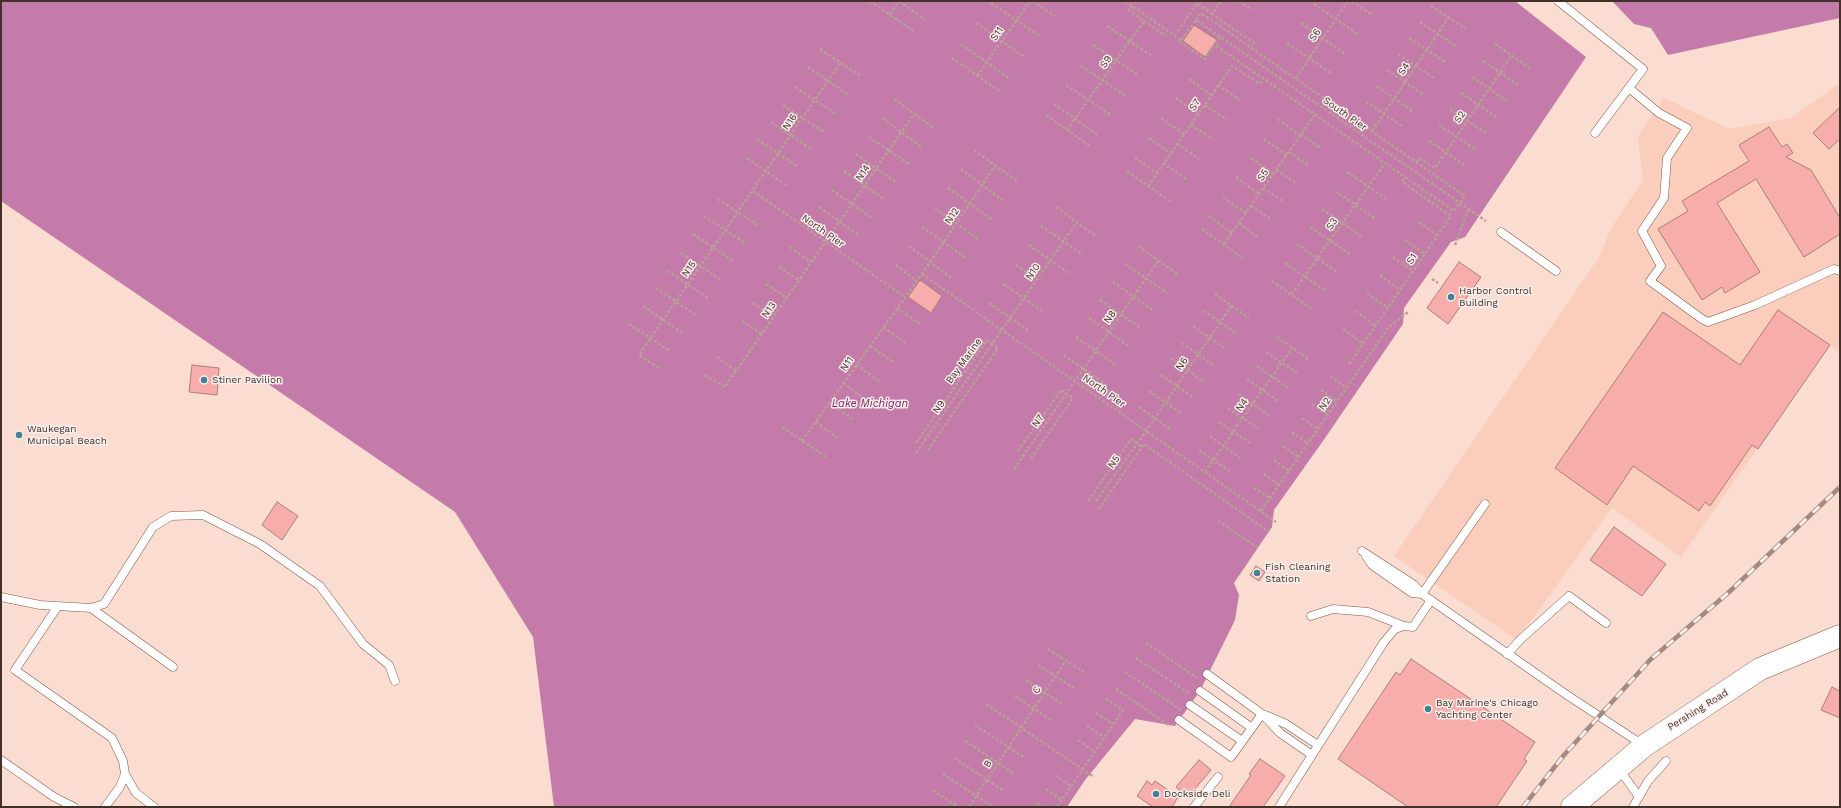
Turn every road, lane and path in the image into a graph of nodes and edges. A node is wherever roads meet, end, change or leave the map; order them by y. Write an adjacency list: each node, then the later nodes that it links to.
1 (870, 1): 18 (path)
2 (899, 1): 18 (path); 24 (path)
3 (1030, 1): 25 (path, S11)
4 (1033, 1): 21 (path)
5 (1125, 1): 15 (path)
6 (1193, 1): 13 (path)
7 (1221, 1): 19 (path)
8 (1239, 1): 17 (path)
9 (1348, 1): 23 (path, S6)
10 (1352, 1): 20 (path)
11 (1558, 1): 90 (lane)
12 (991, 3): 25 (path)
13 (1196, 3): 19 (path); 33 (path)
14 (1314, 4): 23 (path)
15 (1132, 6): 27 (path); 43 (path)
16 (1431, 6): 22 (path)
17 (1252, 10)
18 (890, 14): 34 (path)
19 (1212, 14): 51 (path)
20 (1372, 15)
21 (1055, 16)
22 (1448, 17): 32 (path); 35 (path, S4)
23 (1336, 19): 36 (path); 41 (path, S6)
24 (925, 20)
25 (1016, 20): 38 (path); 44 (path, S11)
26 (1196, 20): 39 (path, South Pier); 43 (path); 51 (path)
27 (1144, 21): 37 (path); 42 (path, S9)
28 (1420, 22): 35 (path)
29 (976, 23): 44 (path)
30 (1300, 23): 41 (path)
31 (1107, 26): 42 (path)
32 (1466, 29)
33 (1178, 31)
34 (915, 32)
35 (1437, 34): 50 (path); 53 (path, S4)
36 (1359, 35)
37 (1166, 36)
38 (1040, 37)
39 (1220, 37): 49 (path); 203 (path, South Pier)
40 (1409, 38): 53 (path)
41 (1322, 39): 54 (path); 60 (path, S6)
42 (1130, 40): 57 (path); 61 (path, S9)
43 (1182, 40): 49 (path)
44 (1002, 41): 59 (path); 64 (path, S11)
45 (1287, 43): 60 (path)
46 (961, 44): 64 (path)
47 (1495, 44): 56 (path)
48 (1093, 45): 61 (path)
49 (1215, 45): 81 (path)
50 (1456, 46)
51 (1251, 47): 77 (path)
52 (820, 48): 63 (path)
53 (1426, 50): 65 (path); 67 (path, S4)
54 (1345, 54)
55 (1398, 54): 67 (path)
56 (1512, 55): 69 (path); 71 (path, S2)
57 (1152, 56)
58 (952, 58): 75 (path)
59 (1026, 58)
60 (1309, 58): 72 (path); 77 (path, S6)
61 (1117, 60): 73 (path); 82 (path, S9)
62 (1483, 61): 71 (path)
63 (840, 62): 74 (path); 192 (path, N16)
64 (987, 62): 75 (path, S11); 79 (path)
65 (1445, 62)
66 (1081, 66): 82 (path)
67 (1416, 66): 78 (path); 83 (path, S4)
68 (808, 67): 94 (path)
69 (1530, 68)
70 (1387, 70): 83 (path)
71 (1500, 72): 86 (path); 89 (path, S2)
72 (1332, 74)
73 (1138, 75)
74 (861, 76)
75 (978, 76): 91 (path)
76 (1472, 77): 89 (path)
77 (1296, 78): 130 (path)
78 (1434, 78)
79 (1010, 79)
80 (1188, 79): 96 (path)
81 (1264, 79): 85 (path, S7); 113 (path)
82 (1103, 80): 95 (path); 100 (path, S9)
83 (1405, 82): 93 (path); 98 (path, S4)
84 (1066, 85): 100 (path)
85 (1218, 85): 96 (path, S7); 101 (path)
86 (1518, 85)
87 (1377, 86): 98 (path)
88 (795, 87): 110 (path)
89 (1489, 88): 102 (path); 105 (path, S2)
90 (1629, 88): 134 (lane); 275 (lane)
91 (1001, 92)
92 (1461, 92): 105 (path)
93 (1423, 94)
94 (848, 95)
95 (1126, 96)
96 (1211, 96): 107 (path, S7)
97 (1176, 98): 112 (path)
98 (1394, 98): 109 (path); 114 (path, S4)
99 (894, 99): 111 (path)
100 (1089, 100): 116 (path); 120 (path, S9)
101 (1240, 100)
102 (1507, 101)
103 (1366, 102): 114 (path)
104 (1054, 104): 120 (path)
105 (1478, 104): 117 (path); 123 (path, S2)
106 (784, 105): 131 (path)
107 (1204, 105): 112 (path, S7); 122 (path)
108 (1450, 109): 123 (path)
109 (1412, 111)
110 (836, 114)
111 (914, 114): 128 (path); 132 (path, N14)
112 (1198, 114): 125 (path, S7)
113 (1315, 114): 137 (path, S5); 163 (path)
114 (1383, 114): 127 (path); 130 (path, S4)
115 (1046, 115): 129 (path)
116 (1111, 115)
117 (1496, 117)
118 (882, 118): 132 (path)
119 (1161, 118): 135 (path)
120 (1076, 119): 129 (path, S9); 136 (path)
121 (1278, 119): 137 (path)
122 (1227, 120)
123 (1467, 121): 133 (path); 139 (path, S2)
124 (771, 122): 148 (path)
125 (1191, 125): 135 (path, S7); 142 (path)
126 (1439, 125): 139 (path)
127 (1402, 126)
128 (934, 128)
129 (1067, 130): 146 (path)
130 (1372, 131): 162 (path)
131 (824, 132)
132 (901, 132): 147 (path); 150 (path, N14)
133 (1486, 133)
134 (1595, 133)
135 (1184, 134): 145 (path, S7)
136 (1098, 135)
137 (1301, 135): 149 (path); 153 (path, S5)
138 (869, 137): 150 (path)
139 (1456, 137): 152 (path); 154 (path, S2)
140 (1149, 138): 156 (path)
141 (757, 139): 169 (path)
142 (1213, 139)
143 (1264, 139): 157 (path)
144 (1429, 140): 154 (path)
145 (1177, 144): 156 (path, S7); 161 (path)
146 (1090, 146)
147 (922, 147)
148 (811, 149)
149 (1322, 149)
150 (889, 150): 164 (path); 170 (path, N14)
151 (974, 150): 167 (path)
152 (1475, 150)
153 (1289, 152): 157 (path, S5); 168 (path)
154 (1446, 152): 162 (path, S2); 166 (path)
155 (856, 154): 170 (path)
156 (1170, 154): 165 (path, S7)
157 (1287, 155): 172 (path, S5)
158 (747, 158): 184 (path)
159 (1135, 158): 176 (path)
160 (1251, 158): 177 (path)
161 (1199, 159)
162 (1416, 162): 203 (path)
163 (1385, 163): 179 (path); 188 (path, S3)
164 (909, 164)
165 (1163, 164): 176 (path, S7); 180 (path)
166 (1464, 165)
167 (995, 166): 181 (path); 186 (path, N12)
168 (1309, 166)
169 (798, 167)
170 (876, 168): 182 (path); 185 (path, N14)
171 (961, 169): 186 (path)
172 (1276, 170): 177 (path, S5); 183 (path)
173 (844, 171): 185 (path)
174 (1127, 171): 187 (path)
175 (1347, 172): 188 (path)
176 (1157, 173): 187 (path, S7)
177 (1273, 174): 190 (path, S5)
178 (1236, 177): 194 (path)
179 (1405, 177): 203 (path); 237 (path, S1)
180 (1186, 179)
181 (1018, 182)
182 (898, 183)
183 (1297, 184)
184 (787, 186)
185 (865, 186): 197 (path); 204 (path, N14)
186 (982, 186): 199 (path); 202 (path, N12)
187 (1148, 186): 200 (path)
188 (1368, 186): 198 (path); 205 (path, S3)
189 (948, 188): 202 (path)
190 (1264, 188): 194 (path, S5); 201 (path)
191 (832, 190): 204 (path)
192 (753, 191): 212 (path, N15); 305 (path, North Pier)
193 (1335, 191): 205 (path)
194 (1259, 194): 206 (path, S5)
195 (1223, 197): 213 (path)
196 (718, 198): 212 (path)
197 (885, 200)
198 (1388, 200)
199 (1004, 201)
200 (1171, 202)
201 (1284, 202)
202 (970, 204): 217 (path); 224 (path, N12)
203 (1460, 204): 211 (path, South Pier)
204 (851, 205): 216 (path); 220 (path, N14)
205 (1355, 205): 218 (path); 226 (path, S3)
206 (1251, 206): 213 (path, S5); 219 (path)
207 (819, 207): 220 (path)
208 (1056, 207): 221 (path)
209 (935, 208): 224 (path)
210 (1322, 209): 226 (path)
211 (1468, 210): 223 (path, South Pier); 253 (path)
212 (739, 211): 227 (path); 232 (path, N15)
213 (1246, 213): 225 (path, S5)
214 (704, 216): 232 (path)
215 (1209, 216): 234 (path)
216 (872, 218)
217 (991, 219)
218 (1376, 219)
219 (1272, 220)
220 (840, 222): 236 (path); 244 (path, N14)
221 (1076, 222): 238 (path); 246 (path, N10)
222 (1419, 222): 237 (path)
223 (1486, 222)
224 (957, 223): 241 (path); 245 (path, N12)
225 (1239, 223): 234 (path, S5); 240 (path)
226 (1342, 223): 239 (path); 243 (path, S3)
227 (759, 226)
228 (1041, 226): 246 (path)
229 (922, 227): 245 (path)
230 (1310, 227): 243 (path)
231 (1202, 229): 248 (path)
232 (726, 230): 247 (path); 255 (path, N15)
233 (1500, 232): 279 (lane)
234 (1232, 233): 248 (path, S5)
235 (693, 234): 255 (path)
236 (860, 236)
237 (1438, 236): 257 (path, S1)
238 (1097, 237)
239 (1363, 237)
240 (1259, 238)
241 (978, 239)
242 (1405, 240): 257 (path)
243 (1330, 241): 259 (path); 262 (path, S3)
244 (826, 242): 267 (path, N13)
245 (944, 242): 261 (path); 268 (path, N12)
246 (1063, 242): 258 (path); 266 (path, N10)
247 (745, 243)
248 (1224, 244): 263 (path)
249 (1297, 244): 262 (path)
250 (1029, 245): 266 (path)
251 (909, 246): 268 (path)
252 (1138, 246): 264 (path)
253 (1455, 246)
254 (790, 247): 267 (path)
255 (714, 248): 265 (path); 273 (path, N15)
256 (681, 253): 273 (path)
257 (1425, 254): 277 (path, S1)
258 (1082, 255)
259 (1351, 255)
260 (1393, 257): 277 (path)
261 (966, 258)
262 (1317, 258): 278 (path); 284 (path, S3)
263 (1244, 259)
264 (1158, 260): 282 (path); 286 (path, N8)
265 (733, 261)
266 (1050, 261): 281 (path); 309 (path, N10)
267 (812, 262): 289 (path, N13)
268 (930, 262): 280 (path, N12); 285 (path)
269 (1285, 263): 284 (path)
270 (1125, 264): 286 (path)
271 (896, 265): 291 (path)
272 (1016, 265): 290 (path)
273 (701, 266): 288 (path); 295 (path, N15)
274 (779, 267): 289 (path)
275 (1840, 270)
276 (668, 271): 295 (path)
277 (1413, 271): 299 (path, S1)
278 (1337, 272)
279 (1556, 272)
280 (922, 274): 291 (path, N12); 445 (path, North Pier)
281 (1070, 274)
282 (1179, 275)
283 (1380, 275): 299 (path)
284 (1305, 276): 300 (path); 304 (path, S3)
285 (952, 278)
286 (1146, 279): 301 (path); 306 (path, N8)
287 (1432, 279): 294 (path)
288 (721, 280)
289 (799, 280): 308 (path, N13)
290 (1038, 280)
291 (917, 281): 305 (path, N11)
292 (1272, 281): 304 (path)
293 (1113, 282): 306 (path)
294 (1438, 283)
295 (688, 284): 307 (path); 311 (path, N15)
296 (766, 284): 308 (path)
297 (1004, 284): 309 (path)
298 (656, 288): 311 (path)
299 (1400, 290): 317 (path, S1)
300 (1326, 291)
301 (1167, 293)
302 (1367, 293): 317 (path)
303 (1215, 294): 314 (path)
304 (1292, 294): 318 (path)
305 (905, 297): 316 (path, N11)
306 (1133, 297): 320 (path); 325 (path, N8)
307 (708, 298)
308 (787, 298): 326 (path, N13)
309 (1024, 299): 323 (path); 327 (path, N10)
310 (1100, 300): 325 (path)
311 (676, 302): 324 (path); 330 (path, N15)
312 (989, 302): 327 (path)
313 (753, 303): 326 (path)
314 (1232, 305): 329 (path); 332 (path, N6)
315 (643, 306): 330 (path)
316 (897, 308): 334 (path); 337 (path, N11)
317 (1388, 308): 336 (path, S1)
318 (1311, 309)
319 (1204, 310): 332 (path)
320 (1154, 311)
321 (1356, 311): 336 (path)
322 (1408, 312): 390 (path, N2)
323 (1045, 313)
324 (696, 315)
325 (1121, 315): 338 (path); 342 (path, N8)
326 (773, 317): 344 (path, N13)
327 (1011, 318): 340 (path, N10); 341 (path)
328 (1089, 318): 342 (path)
329 (1249, 318)
330 (663, 320): 343 (path); 346 (path, N15)
331 (742, 320): 344 (path)
332 (1220, 322): 345 (path); 349 (path, N6)
333 (629, 324): 346 (path)
334 (920, 324)
335 (1193, 326): 349 (path)
336 (1376, 326): 353 (path, S1)
337 (883, 327): 350 (path); 354 (path, N11)
338 (1142, 329)
339 (1343, 329): 353 (path)
340 (1002, 331): 352 (path, N9)
341 (1030, 332)
342 (1108, 333): 355 (path); 359 (path, N8)
343 (684, 334)
344 (762, 334): 376 (path, N13)
345 (1237, 334)
346 (652, 337): 358 (path); 373 (path, N15)
347 (1076, 337): 359 (path)
348 (1277, 337): 356 (path)
349 (1210, 338): 357 (path); 362 (path, N6)
350 (906, 343)
351 (1182, 343): 362 (path)
352 (993, 344): 425 (path, Bay Marine); 432 (path, Bay Marine); 435 (path, N9)
353 (1364, 344): 368 (path, S1)
354 (870, 346): 366 (path); 369 (path, N11)
355 (1130, 347)
356 (1292, 348): 365 (path); 367 (path, N4)
357 (1226, 349)
358 (670, 351)
359 (1096, 351): 370 (path); 374 (path, N8)
360 (1266, 352): 367 (path)
361 (1064, 355): 374 (path)
362 (1198, 355): 371 (path); 375 (path, N6)
363 (717, 357): 376 (path)
364 (1171, 358): 375 (path)
365 (1308, 359)
366 (893, 362)
367 (1282, 363): 377 (path); 380 (path, N4)
368 (1349, 364)
369 (856, 365): 383 (path); 386 (path, N11)
370 (1117, 366)
371 (1215, 366)
372 (1257, 366): 380 (path)
373 (659, 368)
374 (1084, 369): 384 (path, N8); 387 (path)
375 (1188, 370): 385 (path); 388 (path, N6)
376 (736, 371): 378 (path, N13)
377 (1297, 373)
378 (705, 375)
379 (1161, 375): 388 (path)
380 (1272, 376): 389 (path); 391 (path, N4)
381 (1330, 376): 390 (path)
382 (1247, 379): 391 (path)
383 (879, 381)
384 (1075, 382): 394 (path, N7)
385 (1204, 382)
386 (843, 384): 397 (path); 400 (path, N11)
387 (1105, 384)
388 (1177, 386): 396 (path); 401 (path, N6)
389 (1288, 388)
390 (1347, 388): 399 (path, N2)
391 (1262, 390): 398 (path); 402 (path, N4)
392 (1321, 390): 399 (path)
393 (1149, 391): 401 (path)
394 (1066, 394): 434 (path); 439 (path); 442 (path, N7)
395 (1238, 394): 402 (path)
396 (1194, 398)
397 (866, 400)
398 (1278, 401)
399 (1337, 401): 408 (path, N2)
400 (830, 403): 411 (path); 413 (path, N11)
401 (1165, 403): 406 (path); 412 (path, N6)
402 (1253, 403): 407 (path); 409 (path, N4)
403 (1312, 404): 408 (path)
404 (1139, 407): 412 (path)
405 (1228, 408): 409 (path)
406 (1182, 414)
407 (1269, 415)
408 (1328, 415): 417 (path, N2)
409 (1243, 418): 416 (path); 420 (path, N4)
410 (1302, 418): 417 (path)
411 (852, 419)
412 (1154, 419): 418 (path); 419 (path, N6)
413 (816, 422): 423 (path); 424 (path, N11)
414 (1219, 422): 420 (path)
415 (782, 427): 424 (path)
416 (1259, 429)
417 (1318, 429): 427 (path, N2)
418 (1172, 430)
419 (1146, 431): 428 (path, N5)
420 (1233, 431): 426 (path); 429 (path, N4)
421 (1292, 432): 427 (path)
422 (1210, 436): 429 (path)
423 (838, 438)
424 (802, 441): 436 (path)
425 (916, 443)
426 (1250, 443)
427 (1308, 443): 437 (path, N2)
428 (1137, 444): 431 (path); 450 (path); 451 (path, N5)
429 (1223, 446): 438 (path); 440 (path, N4)
430 (1283, 446): 437 (path)
431 (1142, 447): 453 (path); 457 (path)
432 (928, 450)
433 (1199, 450): 440 (path)
434 (1018, 451)
435 (916, 453)
436 (826, 457)
437 (1299, 457): 444 (path, N2)
438 (1240, 458)
439 (1030, 460)
440 (1213, 460): 443 (path); 445 (path, N4)
441 (1274, 460): 444 (path)
442 (1014, 469)
443 (1230, 471)
444 (1289, 471): 447 (path, N2)
445 (1205, 472): 454 (path, North Pier)
446 (1264, 474): 447 (path)
447 (1279, 485): 449 (path, N2)
448 (1254, 488): 449 (path)
449 (1270, 498): 454 (path, N2)
450 (1088, 501)
451 (1096, 501)
452 (1485, 504): 459 (lane)
453 (1099, 509)
454 (1261, 511): 456 (path, North Pier)
455 (1218, 521): 458 (path)
456 (1276, 522)
457 (1269, 532)
458 (1258, 548)
459 (1422, 594): 459 (lane); 461 (lane)
460 (1, 597): 462 (lane)
461 (1431, 600): 466 (lane); 470 (lane)
462 (58, 606): 463 (lane); 519 (lane)
463 (91, 608): 474 (lane); 480 (lane)
464 (1311, 616): 466 (lane)
465 (1606, 623): 470 (lane)
466 (1404, 626): 507 (lane)
467 (1840, 636): 508 (street, Pershing Road)
468 (1146, 643): 481 (path)
469 (1048, 648): 472 (path)
470 (1508, 654): 508 (lane)
471 (1136, 658): 485 (path)
472 (1066, 660): 475 (path); 478 (path, C)
473 (1038, 665): 478 (path)
474 (173, 667)
475 (1084, 672)
476 (1126, 672): 492 (path)
477 (1207, 674): 494 (lane)
478 (1055, 676): 482 (path); 484 (path, C)
479 (1026, 680): 484 (path)
480 (395, 681)
481 (1203, 682)
482 (1074, 688)
483 (1116, 689): 502 (path)
484 (1045, 692): 489 (path); 491 (path, C)
485 (1197, 694): 500 (lane)
486 (1015, 696): 491 (path)
487 (1106, 698): 497 (path)
488 (986, 704): 501 (path)
489 (1062, 704)
490 (1190, 705): 506 (lane)
491 (1034, 708): 495 (path); 501 (path, C)
492 (1185, 712)
493 (1096, 713): 497 (path)
494 (1262, 714): 500 (lane); 507 (lane); 511 (lane)
495 (1051, 720)
496 (1179, 720): 506 (lane)
497 (1113, 724): 503 (path)
498 (975, 725): 509 (path)
499 (1087, 726): 503 (path)
500 (1252, 728): 506 (lane)
501 (1021, 729): 509 (path, B); 518 (path)
502 (1175, 729)
503 (1104, 737): 510 (path)
504 (1078, 740): 510 (path)
505 (965, 741): 516 (path)
506 (1242, 741)
507 (1318, 745): 511 (lane)
508 (1644, 746): 517 (street, Pershing Road)
509 (1009, 747): 513 (path); 516 (path, B)
510 (1094, 751): 518 (path)
511 (1312, 755): 543 (lane)
512 (954, 758): 525 (path)
513 (1025, 758)
514 (1, 760): 534 (lane)
515 (1666, 761): 531 (lane)
516 (998, 763): 521 (path); 525 (path, B)
517 (1617, 767): 531 (lane); 544 (street, Pershing Road)
518 (1082, 769): 523 (path); 526 (path)
519 (125, 774): 535 (lane); 536 (lane)
520 (943, 774): 530 (path)
521 (1015, 774)
522 (1055, 775): 526 (path)
523 (1094, 777)
524 (1218, 777): 542 (lane)
525 (988, 779): 529 (path); 530 (path, B)
526 (1071, 786): 532 (path)
527 (1046, 789): 532 (path)
528 (932, 790): 537 (path)
529 (1004, 791)
530 (977, 796): 538 (path, B); 539 (path)
531 (1639, 797): 545 (lane)
532 (1062, 800): 541 (path)
533 (1037, 803): 540 (path)
534 (74, 807)
535 (105, 807)
536 (154, 807)
537 (958, 807)
538 (969, 807)
539 (993, 807)
540 (1043, 807)
541 (1057, 807)
542 (1194, 807)
543 (1279, 807)
544 (1572, 807)
545 (1633, 807)

